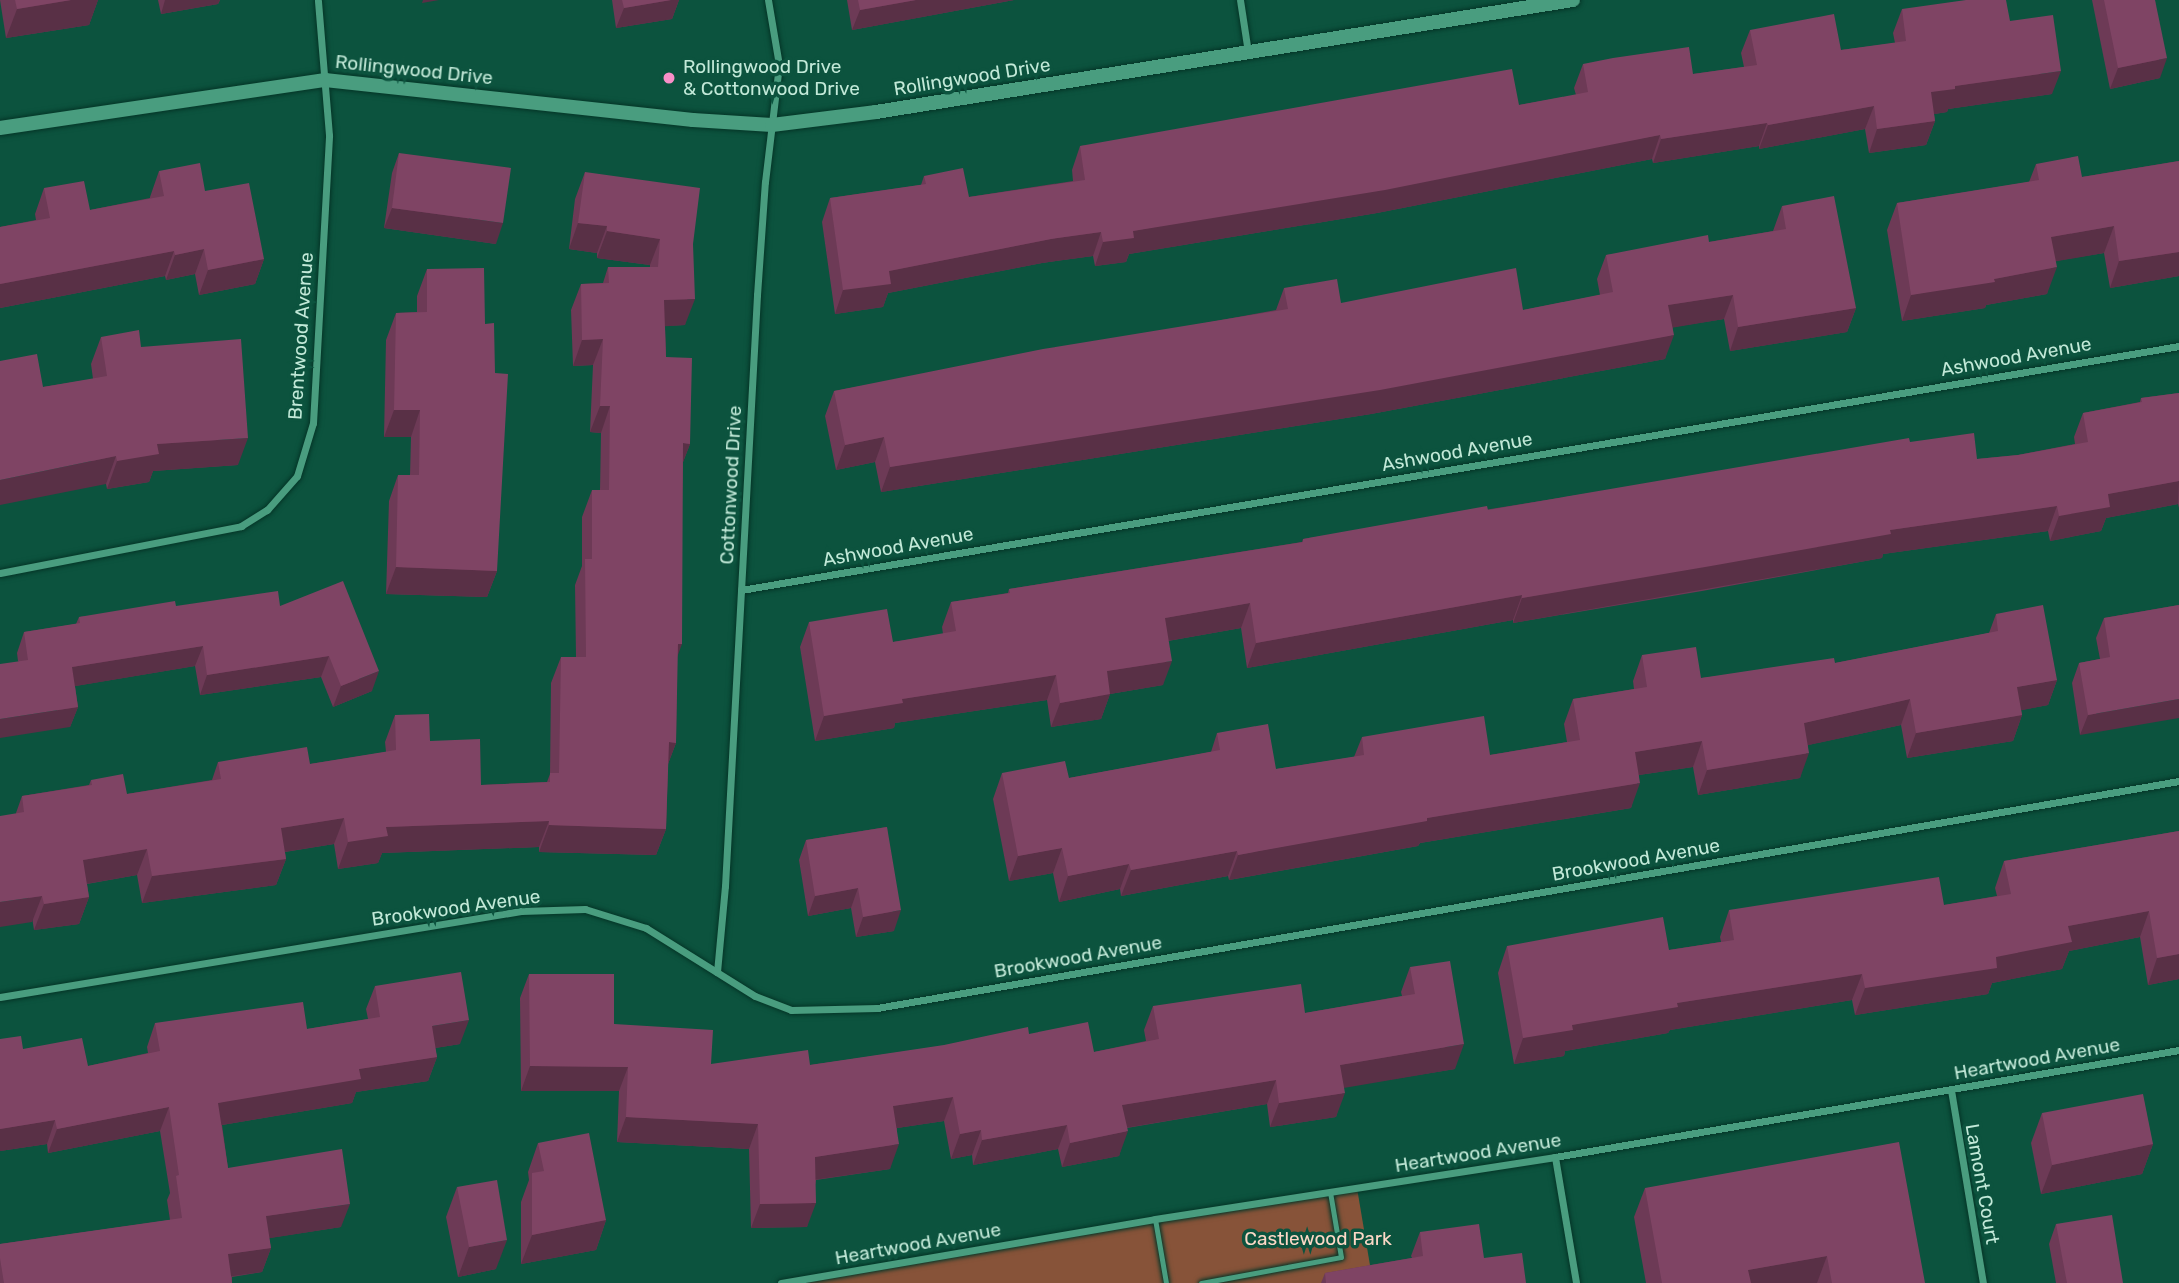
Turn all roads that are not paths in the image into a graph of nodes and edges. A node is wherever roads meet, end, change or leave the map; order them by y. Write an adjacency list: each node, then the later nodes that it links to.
1 (318, 0): 6 (street, Brentwood Avenue)
2 (768, 0): 7 (street, Cottonwood Drive)
3 (1240, 0): 5 (street)
4 (1573, 0): 5 (street, Rollingwood Drive)
5 (1248, 52): 7 (street, Rollingwood Drive)
6 (325, 80): 7 (street, Rollingwood Drive); 8 (street, Rollingwood Drive); 10 (street, Brentwood Avenue)
7 (772, 125): 11 (street, Cottonwood Drive)
8 (0, 128)
9 (2179, 346): 11 (street, Ashwood Avenue)
10 (0, 573)
11 (741, 590): 13 (street, Cottonwood Drive)
12 (2179, 781): 13 (street, Brookwood Avenue)
13 (717, 972): 14 (street, Brookwood Avenue)
14 (0, 997)
15 (2179, 1050): 16 (street, Heartwood Avenue)
16 (1951, 1090): 17 (street, Heartwood Avenue); 24 (street, Lamont Court)
17 (1555, 1157): 18 (street, Heartwood Avenue); 23 (street)
18 (1330, 1192): 19 (street, Heartwood Avenue); 22 (lane)
19 (1155, 1219): 20 (street, Heartwood Avenue); 21 (lane)
20 (781, 1283)
21 (1166, 1283)
22 (1201, 1283)
23 (1576, 1283)
24 (1983, 1283)

